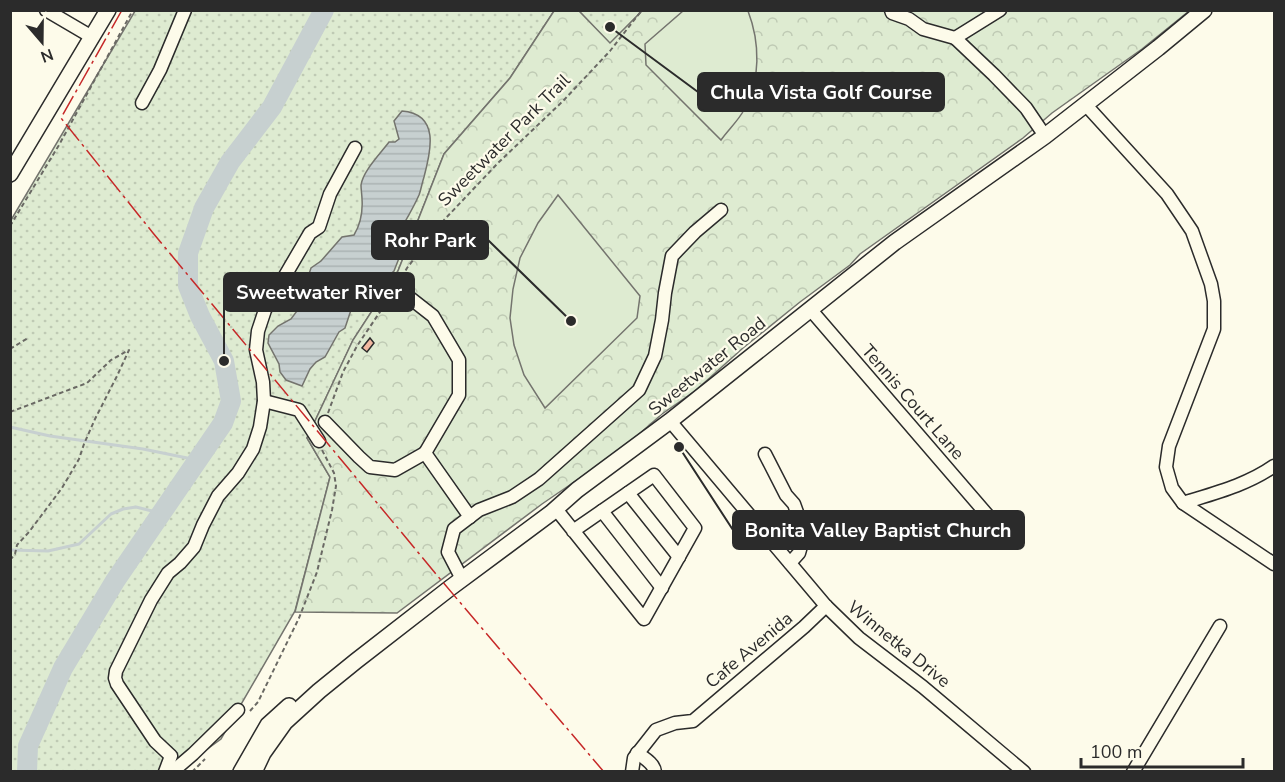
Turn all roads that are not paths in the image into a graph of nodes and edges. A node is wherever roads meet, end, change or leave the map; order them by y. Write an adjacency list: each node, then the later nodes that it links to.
1 (46, 10): 7 (street)
2 (108, 10): 7 (main road)
3 (185, 10): 9 (street)
4 (891, 10): 8 (street)
5 (1000, 10): 8 (street)
6 (1204, 10): 10 (main road, Sweetwater Road)
7 (92, 37): 13 (main road)
8 (955, 38): 11 (street)
9 (142, 103)
10 (1085, 104): 11 (main road, Sweetwater Road); 25 (street)
11 (1045, 136): 16 (main road, Sweetwater Road)
12 (355, 148): 17 (street)
13 (10, 174)
14 (721, 210): 28 (street)
15 (396, 287): 21 (street)
16 (810, 309): 18 (main road, Sweetwater Road); 29 (street, Tennis Court Lane)
17 (264, 401): 20 (street); 42 (street)
18 (670, 421): 26 (main road, Sweetwater Road); 32 (street, Winnetka Drive)
19 (325, 422): 21 (street)
20 (319, 441)
21 (425, 453): 28 (street)
22 (765, 454): 32 (street)
23 (1275, 466): 25 (street)
24 (628, 494): 27 (street); 31 (street); 31 (street)
25 (1183, 503): 33 (street)
26 (556, 509): 30 (street); 34 (main road, Sweetwater Road)
27 (602, 511): 30 (street); 35 (street)
28 (470, 516): 34 (street)
29 (990, 518)
30 (573, 531): 35 (street)
31 (679, 557): 35 (street)
32 (790, 563): 36 (street, Winnetka Drive)
33 (1275, 564)
34 (462, 579): 38 (main road, Sweetwater Road)
35 (662, 588)
36 (826, 606): 40 (street, Cafe Avenida); 41 (street, Winnetka Drive)
37 (1220, 626): 48 (street)
38 (319, 691): 44 (main road); 45 (main road, Sweetwater Road)
39 (241, 714): 43 (street)
40 (637, 753): 46 (street); 47 (street)
41 (1019, 770)
42 (165, 771)
43 (172, 771)
44 (241, 771)
45 (254, 771)
46 (632, 771)
47 (655, 771)
48 (1133, 771)

